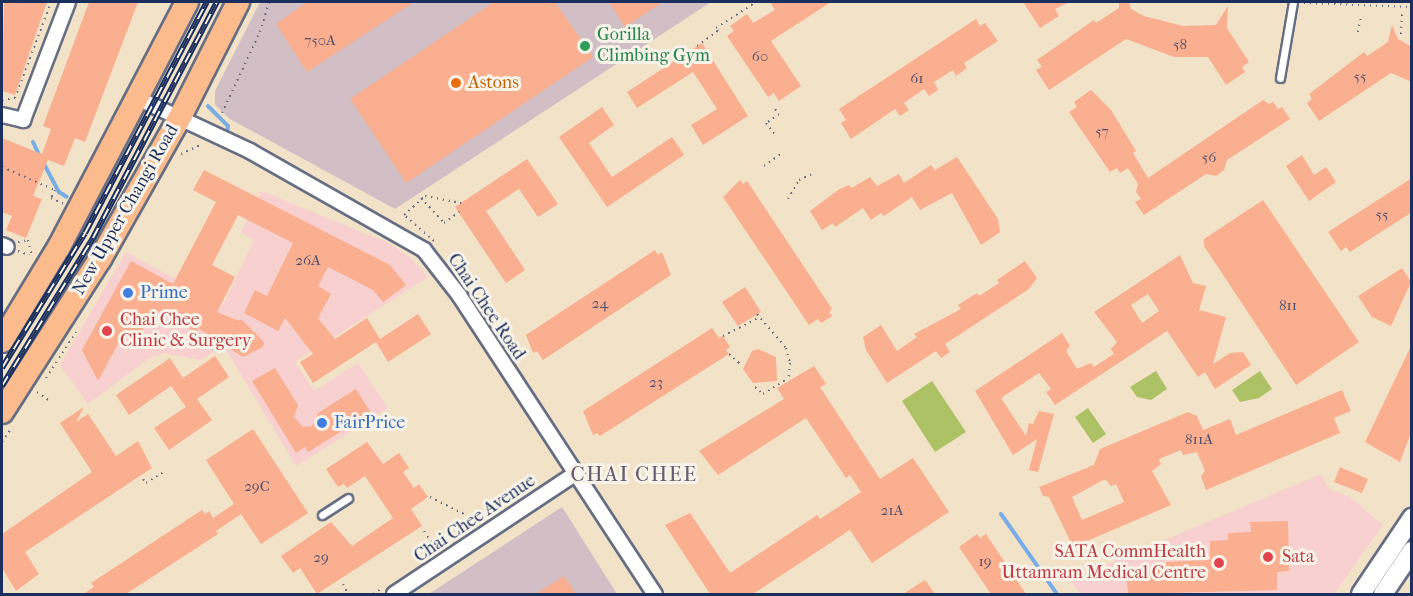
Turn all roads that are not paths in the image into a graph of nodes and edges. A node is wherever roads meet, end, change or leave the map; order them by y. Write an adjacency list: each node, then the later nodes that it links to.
1 (68, 2): 7 (street)
2 (187, 2): 6 (main road)
3 (238, 2): 8 (main road, New Upper Changi Road)
4 (1293, 2): 5 (lane)
5 (1280, 78)
6 (137, 102): 8 (street, Chai Chee Road); 9 (main road)
7 (2, 115)
8 (177, 122): 10 (main road, New Upper Changi Road); 11 (street, Chai Chee Road)
9 (2, 341)
10 (2, 412)
11 (573, 475): 16 (street, Chai Chee Avenue); 17 (street, Chai Chee Road); 18 (street, Chai Chee Road)
12 (348, 498): 13 (lane)
13 (322, 515)
14 (1412, 518): 19 (street)
15 (1412, 551): 20 (street)
16 (394, 594)
17 (647, 594)
18 (655, 594)
19 (1361, 594)
20 (1383, 594)

